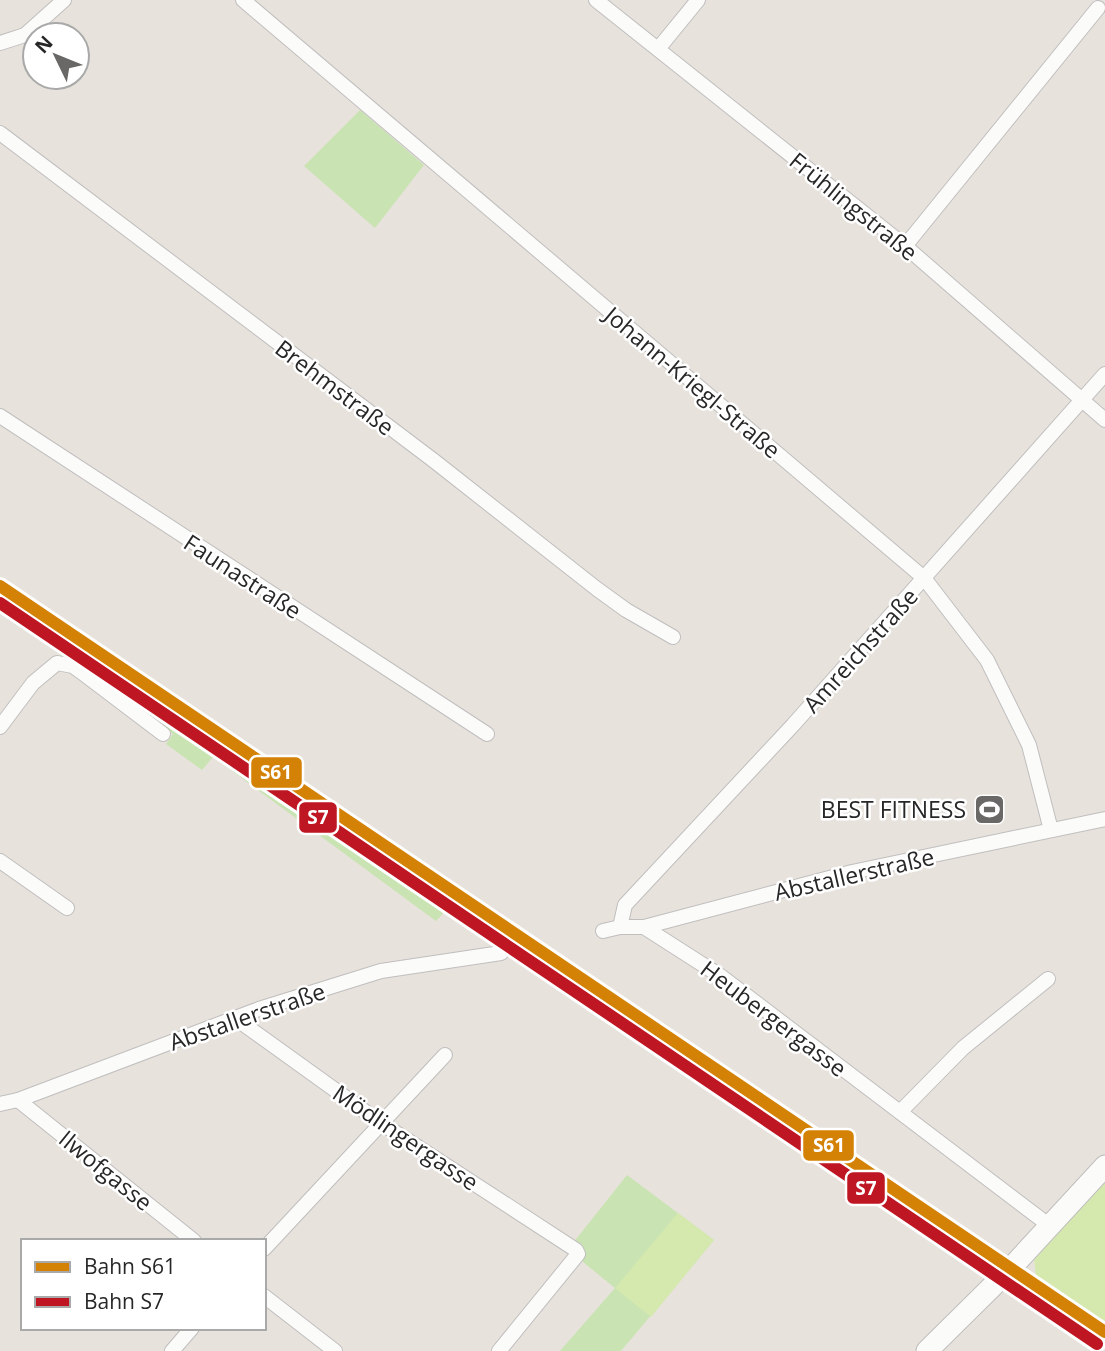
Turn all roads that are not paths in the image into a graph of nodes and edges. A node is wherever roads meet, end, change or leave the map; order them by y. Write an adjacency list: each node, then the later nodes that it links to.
1 (64, 0): 6 (street)
2 (243, 0): 14 (street, Johann-Kriegl-Straße)
3 (596, 0): 7 (street, Frühlingstraße)
4 (698, 0): 7 (street)
5 (1097, 7): 9 (street)
6 (0, 43)
7 (658, 49): 9 (street, Frühlingstraße)
8 (0, 133): 15 (street, Brehmstraße)
9 (905, 246): 11 (street, Frühlingstraße)
10 (1105, 374): 11 (street, Amreichstraße)
11 (1082, 400): 13 (street, Frühlingstraße); 14 (street, Amreichstraße)
12 (0, 416): 18 (street, Faunastraße)
13 (1105, 420)
14 (924, 578): 20 (street, Johann-Kriegl-Straße); 23 (street, Amreichstraße)
15 (673, 637)
16 (0, 727): 17 (street)
17 (163, 734)
18 (487, 734)
19 (1105, 819): 20 (street, Abstallerstraße)
20 (1051, 830): 24 (street, Abstallerstraße)
21 (0, 861): 22 (street)
22 (67, 908)
23 (620, 927): 24 (street, Abstallerstraße); 25 (street, Abstallerstraße)
24 (644, 927): 32 (street, Heubergergasse)
25 (603, 931)
26 (501, 953): 28 (street, Abstallerstraße)
27 (1048, 979): 32 (street)
28 (235, 1018): 30 (street, Abstallerstraße); 33 (street, Mödlingergasse)
29 (445, 1055): 33 (street)
30 (18, 1100): 31 (street, Abstallerstraße); 36 (street, Ilwofgasse)
31 (0, 1104)
32 (900, 1112): 35 (street, Heubergergasse)
33 (381, 1123): 37 (street); 43 (street, Mödlingergasse)
34 (1105, 1166): 35 (main road)
35 (1050, 1226): 40 (main road)
36 (192, 1239)
37 (266, 1247)
38 (266, 1298): 42 (street)
39 (190, 1330): 41 (street)
40 (935, 1348)
41 (172, 1351)
42 (335, 1351)
43 (499, 1351)

